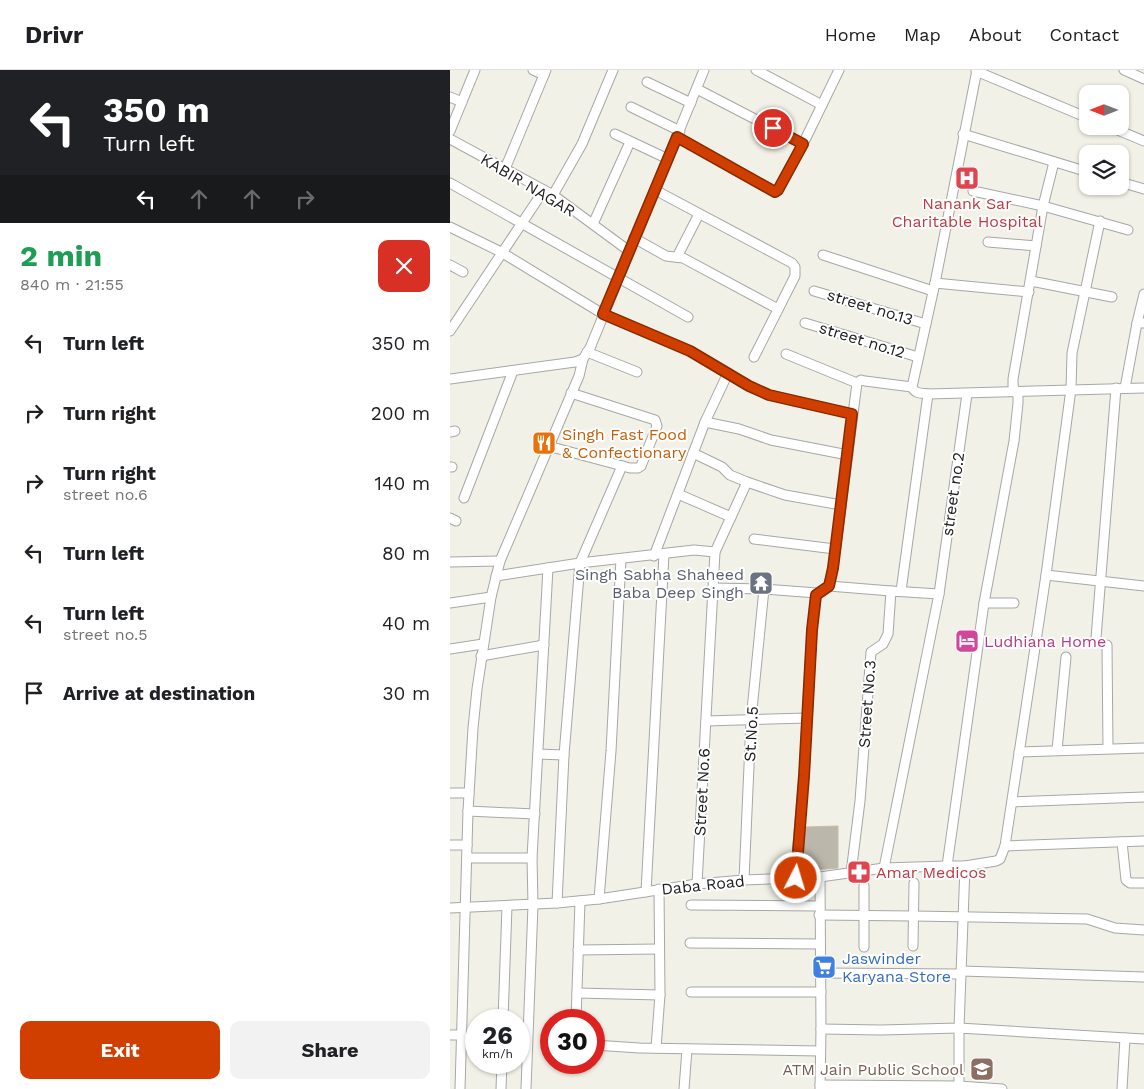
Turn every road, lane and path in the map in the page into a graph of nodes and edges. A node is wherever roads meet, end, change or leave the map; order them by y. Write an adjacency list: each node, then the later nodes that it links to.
1 (475, 70): 14 (street)
2 (533, 70): 9 (street)
3 (613, 70): 38 (street)
4 (704, 70): 12 (street)
5 (756, 70): 16 (street)
6 (839, 70): 16 (street)
7 (1124, 70): 10 (street)
8 (976, 71): 18 (street); 22 (street)
9 (545, 73): 30 (street)
10 (1144, 79)
11 (647, 82): 15 (street)
12 (697, 89): 15 (street); 27 (street)
13 (450, 97): 14 (street)
14 (462, 102): 19 (street)
15 (691, 103): 21 (street)
16 (822, 105): 27 (street)
17 (632, 107): 21 (street)
18 (1079, 114)
19 (450, 131)
20 (615, 134): 25 (street)
21 (678, 134): 27 (street); 28 (street)
22 (963, 134): 29 (street); 57 (street)
23 (1128, 135): 26 (street)
24 (450, 139): 30 (street, KABIR NAGAR)
25 (630, 142): 28 (street); 43 (street)
26 (1144, 142)
27 (803, 144)
28 (668, 159): 36 (street)
29 (1054, 162): 31 (street); 39 (street)
30 (505, 169): 35 (street, KABIR NAGAR)
31 (1079, 169)
32 (450, 183): 42 (street)
33 (1129, 185): 34 (street)
34 (1144, 189)
35 (544, 190): 38 (street, KABIR NAGAR); 42 (street)
36 (655, 190): 40 (street); 46 (street)
37 (973, 191): 39 (street)
38 (553, 195): 43 (street, KABIR NAGAR)
39 (1043, 206): 41 (street); 48 (street)
40 (699, 214): 52 (street); 63 (street)
41 (1100, 221): 45 (street); 59 (street)
42 (524, 223): 50 (street); 55 (street)
43 (593, 224): 49 (street, KABIR NAGAR)
44 (450, 228): 50 (street)
45 (1128, 230)
46 (634, 238): 49 (street); 52 (street)
47 (988, 242): 48 (street)
48 (1036, 246): 56 (street)
49 (629, 251): 55 (street)
50 (501, 252): 64 (street); 69 (street)
51 (823, 255): 57 (street)
52 (677, 257): 63 (street)
53 (450, 265): 54 (street)
54 (463, 272)
55 (618, 278): 64 (street); 65 (street)
56 (1031, 281): 59 (street); 60 (street)
57 (934, 287): 60 (street); 68 (street)
58 (814, 291): 68 (street, street no.13)
59 (1085, 291): 62 (street); 83 (street)
60 (1029, 292): 84 (street)
61 (1144, 294): 67 (street)
62 (1112, 297)
63 (778, 309): 72 (street)
64 (603, 314): 71 (street); 76 (street)
65 (688, 316)
66 (805, 323): 73 (street, street no.12)
67 (1141, 323): 81 (street)
68 (926, 324): 73 (street)
69 (450, 331)
70 (786, 354): 78 (street)
71 (585, 355): 74 (street); 75 (street); 85 (street)
72 (754, 357)
73 (918, 358): 79 (street)
74 (514, 371): 77 (street); 96 (street)
75 (637, 372)
76 (728, 373): 88 (street); 89 (street)
77 (450, 379)
78 (857, 383): 79 (street); 88 (street)
79 (912, 387): 86 (street)
80 (1116, 388): 81 (street); 83 (street); 111 (street)
81 (1126, 388): 82 (street)
82 (1144, 388)
83 (1071, 389): 84 (street); 109 (street)
84 (1015, 391): 87 (street); 122 (street)
85 (571, 393): 90 (street); 93 (street)
86 (928, 394): 87 (street); 117 (street)
87 (967, 394): 119 (street, street no.2)
88 (852, 414): 92 (street)
89 (705, 422): 91 (street); 92 (street)
90 (548, 446): 93 (street); 105 (street)
91 (693, 453): 94 (street); 95 (street)
92 (848, 456): 97 (street)
93 (622, 466): 107 (street)
94 (747, 482): 97 (street); 98 (street, Street No.6)
95 (678, 494): 98 (street); 103 (street)
96 (464, 498)
97 (841, 505): 100 (street)
98 (731, 517): 101 (street, Street No.6)
99 (754, 539): 100 (street)
100 (835, 549): 112 (street)
101 (716, 552): 102 (street); 114 (street, Street No.6)
102 (664, 554): 103 (street); 165 (street)
103 (654, 556): 104 (street)
104 (621, 558): 107 (street); 166 (street)
105 (500, 561): 106 (street); 110 (street)
106 (450, 562)
107 (580, 563): 108 (street); 139 (street)
108 (548, 568): 110 (street); 126 (street)
109 (1046, 575): 111 (street); 137 (street)
110 (496, 576): 120 (street)
111 (1100, 581): 113 (street); 124 (street)
112 (829, 586): 116 (street); 118 (street)
113 (1144, 586)
114 (713, 588): 115 (street); 133 (street, Street No.6)
115 (764, 589): 118 (street); 132 (street, St.No.5)
116 (891, 591): 117 (street); 156 (street, Street No.3)
117 (902, 591): 119 (street)
118 (818, 593): 131 (street)
119 (938, 594): 155 (street, street no.2)
120 (491, 597): 121 (street); 125 (street)
121 (450, 603)
122 (984, 603): 123 (street); 153 (street)
123 (1014, 603)
124 (1096, 638)
125 (483, 644): 128 (street); 129 (street)
126 (544, 645): 129 (street); 138 (street)
127 (1107, 645): 134 (street)
128 (450, 649)
129 (482, 656): 141 (street)
130 (1066, 657): 136 (street)
131 (807, 718): 132 (street); 158 (street)
132 (751, 720): 133 (street); 159 (street, St.No.5)
133 (706, 721): 161 (street, Street No.6)
134 (1108, 748): 135 (street); 136 (street)
135 (1144, 748)
136 (1056, 750): 137 (street)
137 (1019, 752): 143 (street)
138 (538, 754): 139 (street); 145 (street)
139 (564, 755): 168 (street)
140 (450, 793): 141 (street)
141 (469, 793): 144 (street)
142 (1144, 797): 143 (street)
143 (1012, 802): 150 (street)
144 (468, 811): 145 (street); 149 (street)
145 (535, 814): 152 (street)
146 (1144, 841): 147 (street)
147 (1122, 842): 150 (street); 162 (street)
148 (450, 845): 149 (street)
149 (467, 845): 151 (street)
150 (1005, 846): 154 (street, Daba Road)
151 (467, 858): 152 (street); 172 (street)
152 (532, 858): 169 (street)
153 (947, 866): 154 (street, Daba Road); 155 (street, Daba Road)
154 (965, 866): 177 (street)
155 (884, 868): 156 (street, Daba Road)
156 (851, 872): 157 (street, Daba Road)
157 (820, 877): 158 (street, Daba Road); 174 (street)
158 (796, 878): 159 (street, Daba Road)
159 (744, 880): 161 (street, Daba Road)
160 (914, 883): 176 (street)
161 (697, 884): 164 (street, Daba Road)
162 (1144, 884)
163 (864, 886): 175 (street)
164 (659, 889): 165 (street, Daba Road); 183 (street)
165 (646, 892): 166 (street, Daba Road)
166 (599, 899): 167 (street, Daba Road)
167 (580, 901): 168 (street, Daba Road); 184 (street)
168 (557, 903): 169 (street, Daba Road)
169 (533, 904): 171 (street, Daba Road); 209 (street)
170 (690, 905): 174 (street)
171 (507, 906): 172 (street, Daba Road); 192 (street)
172 (466, 907): 173 (street, Daba Road); 197 (street)
173 (450, 908)
174 (819, 911): 175 (street); 180 (street)
175 (864, 916): 176 (street); 182 (street)
176 (913, 916): 177 (street); 181 (street)
177 (964, 917): 178 (street); 186 (street)
178 (1144, 930)
179 (690, 943): 180 (street)
180 (820, 944): 185 (street)
181 (913, 946)
182 (864, 947)
183 (659, 948): 184 (street); 191 (street)
184 (578, 950): 190 (street)
185 (821, 973): 186 (street); 189 (street)
186 (961, 973): 187 (street); 194 (street)
187 (1144, 977)
188 (690, 992): 189 (street)
189 (821, 992): 195 (street)
190 (577, 993): 191 (street); 193 (street)
191 (660, 995): 201 (street)
192 (503, 1009)
193 (576, 1009)
194 (960, 1028): 195 (street); 198 (street); 206 (street)
195 (821, 1029): 203 (street)
196 (450, 1035): 197 (street)
197 (462, 1036): 207 (street)
198 (1124, 1038): 199 (street); 212 (street)
199 (1144, 1039)
200 (605, 1045): 201 (street)
201 (656, 1048): 202 (street)
202 (687, 1049): 203 (street); 210 (street)
203 (820, 1050): 205 (street)
204 (502, 1074): 208 (street)
205 (820, 1087): 206 (street)
206 (959, 1088): 211 (street)
207 (460, 1089)
208 (501, 1089)
209 (526, 1089)
210 (684, 1089)
211 (1002, 1089)
212 (1122, 1089)

